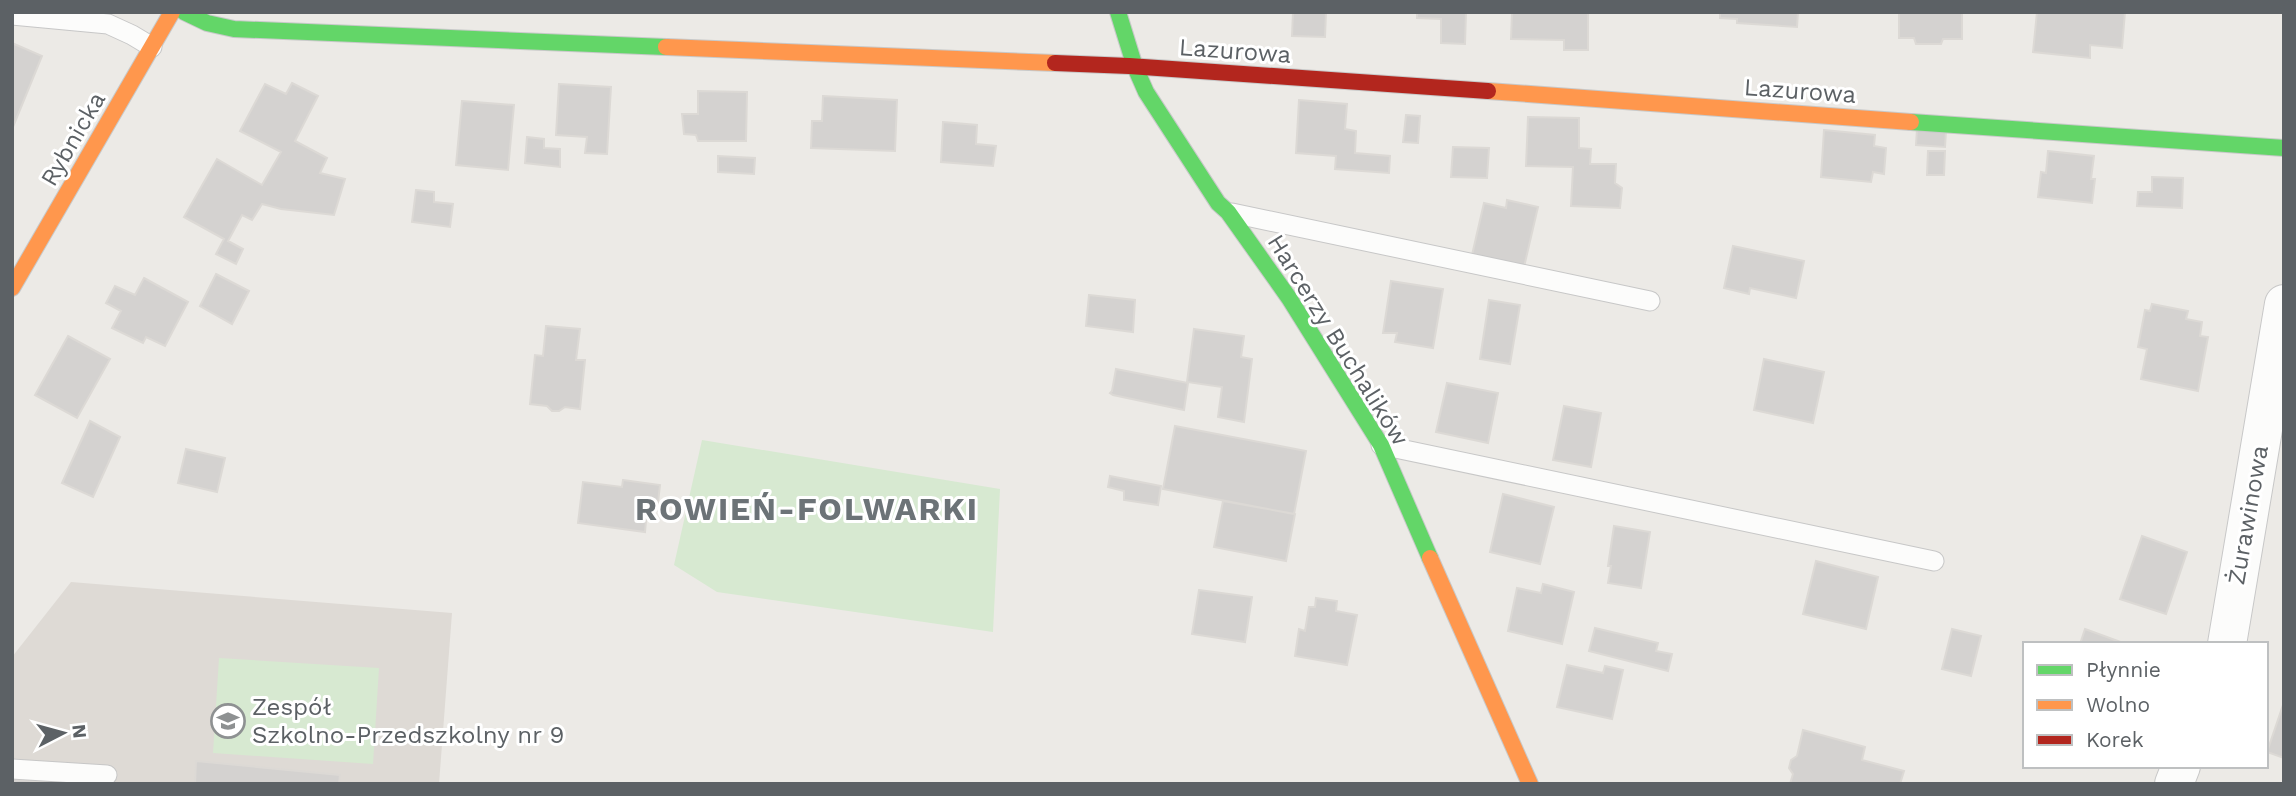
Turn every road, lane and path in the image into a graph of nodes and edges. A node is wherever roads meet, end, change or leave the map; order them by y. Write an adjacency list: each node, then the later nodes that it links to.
1 (172, 12): 5 (street, Rybnicka)
2 (184, 12): 6 (street, Lazurowa)
3 (1118, 12): 6 (street, Harcerzy Buchalików)
4 (12, 15): 5 (lane)
5 (152, 47): 9 (street, Rybnicka)
6 (1135, 67): 7 (street, Lazurowa); 8 (street, Harcerzy Buchalików)
7 (2284, 148)
8 (1228, 212): 10 (lane); 12 (street, Harcerzy Buchalików)
9 (12, 288)
10 (1650, 301)
11 (2284, 304): 14 (street, Żurawinowa)
12 (1381, 445): 13 (lane); 17 (street, Harcerzy Buchalików)
13 (1934, 561)
14 (2227, 642)
15 (12, 769): 16 (lane)
16 (107, 775)
17 (1530, 784)

